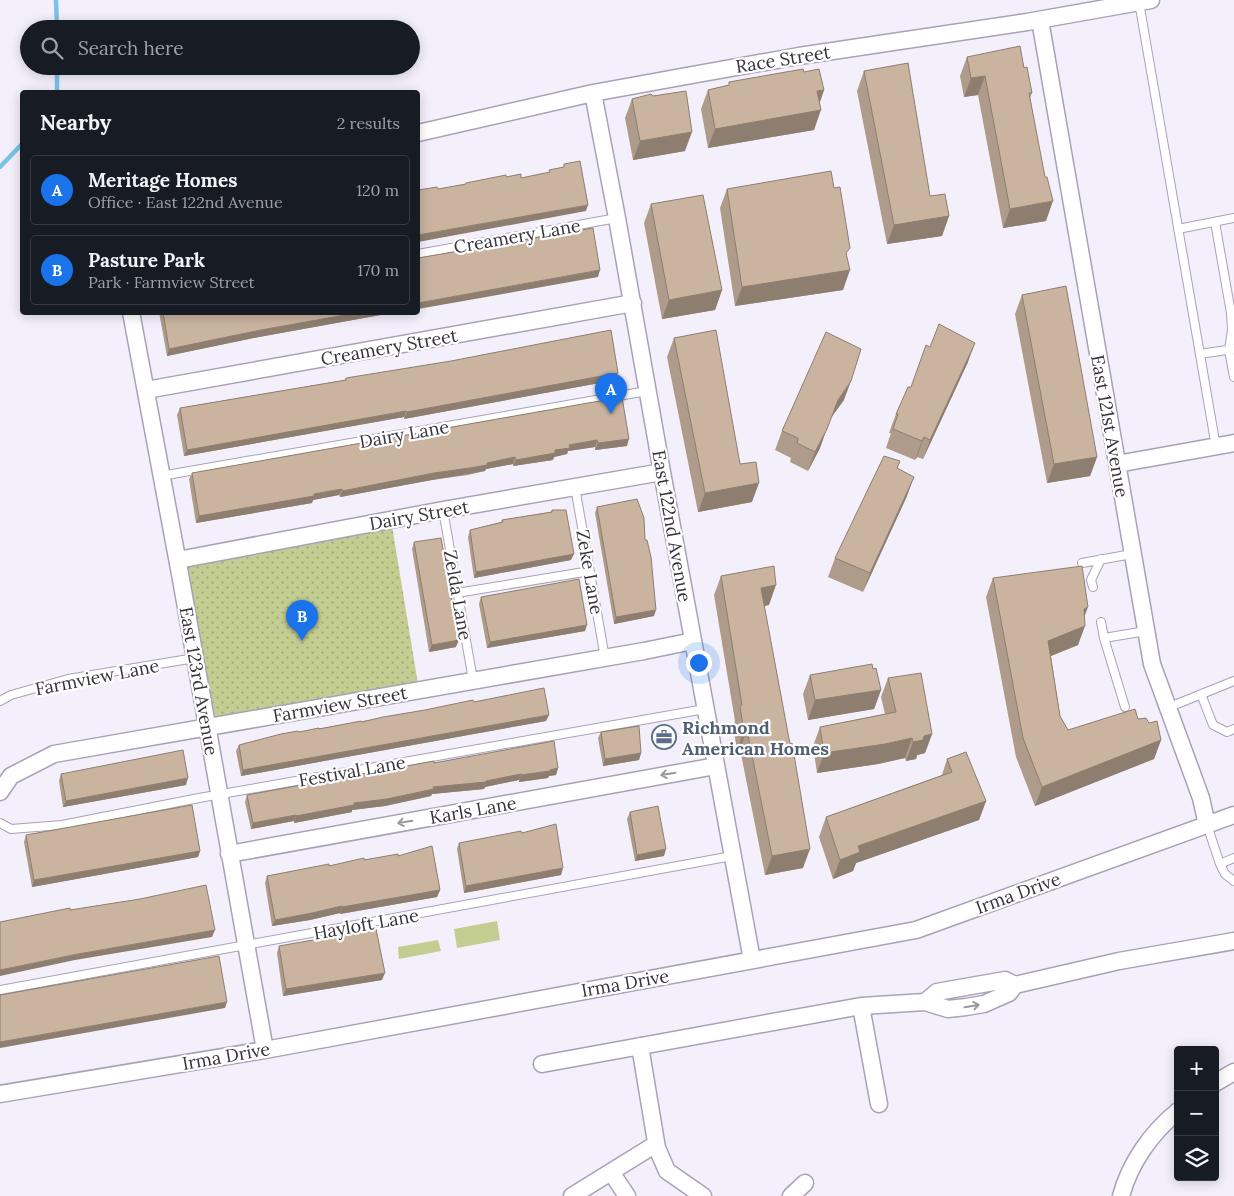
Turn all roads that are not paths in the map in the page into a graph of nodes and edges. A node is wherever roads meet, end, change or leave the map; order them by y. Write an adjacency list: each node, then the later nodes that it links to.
1 (1145, 1): 2 (street, Race Street); 8 (lane)
2 (1040, 20): 3 (street, Race Street); 19 (street, East 121st Avenue)
3 (593, 93): 4 (street, Race Street); 5 (street, East 122nd Avenue)
4 (420, 133)
5 (617, 218): 9 (lane, Creamery Lane); 10 (street, East 122nd Avenue)
6 (1234, 218): 7 (lane)
7 (1215, 222): 8 (lane); 12 (lane)
8 (1178, 228): 13 (lane)
9 (420, 254)
10 (633, 303): 15 (street, Creamery Street); 16 (street, East 122nd Avenue)
11 (132, 315): 15 (street, East 123rd Avenue)
12 (1232, 349): 13 (lane); 14 (lane)
13 (1200, 354): 18 (lane)
14 (1234, 376)
15 (146, 390): 21 (street, East 123rd Avenue)
16 (647, 391): 20 (street, East 122nd Avenue); 21 (lane, Dairy Lane)
17 (1234, 444): 18 (street)
18 (1216, 447): 19 (street)
19 (1117, 464): 24 (street, East 121st Avenue)
20 (662, 472): 22 (street, Dairy Street); 34 (street, East 122nd Avenue)
21 (161, 476): 26 (street, East 123rd Avenue)
22 (574, 487): 23 (street, Dairy Street); 28 (lane, Zeke Lane)
23 (443, 510): 26 (street, Dairy Street); 30 (lane, Zelda Lane)
24 (1132, 554): 25 (lane); 32 (street, East 121st Avenue)
25 (1101, 559): 27 (lane); 29 (lane)
26 (178, 560): 35 (street, East 123rd Avenue)
27 (1082, 563)
28 (590, 571): 30 (lane); 36 (lane, Zeke Lane)
29 (1093, 587)
30 (457, 593): 37 (lane, Zelda Lane)
31 (1101, 622): 33 (lane)
32 (1146, 631): 33 (lane); 42 (street, East 121st Avenue)
33 (1104, 638): 41 (lane)
34 (693, 641): 36 (street, Farmview Street); 43 (street, East 122nd Avenue)
35 (196, 658): 40 (lane, Farmview Lane); 44 (street, East 123rd Avenue)
36 (605, 658): 37 (street, Farmview Street)
37 (473, 680): 44 (street, Farmview Street)
38 (1234, 681): 39 (lane)
39 (1201, 694): 42 (lane); 45 (lane)
40 (0, 701)
41 (1125, 707)
42 (1168, 708): 51 (street, East 121st Avenue)
43 (705, 709): 46 (street, East 122nd Avenue); 48 (lane, Festival Lane)
44 (208, 727): 47 (street, Farmview Street); 48 (street, East 123rd Avenue)
45 (1234, 730)
46 (716, 766): 52 (street, Karls Lane, one-way to 52); 53 (street, East 122nd Avenue)
47 (0, 792)
48 (219, 795): 50 (lane, Festival Lane); 52 (street, East 123rd Avenue)
49 (1234, 815): 51 (street, Irma Drive)
50 (0, 823)
51 (1207, 825): 55 (lane); 61 (street, Irma Drive)
52 (230, 854): 60 (street, East 123rd Avenue)
53 (732, 856): 60 (lane, Hayloft Lane); 61 (street, East 122nd Avenue)
54 (1234, 858): 55 (lane)
55 (1220, 864): 56 (lane)
56 (1225, 874): 57 (lane); 58 (lane)
57 (1234, 874)
58 (1234, 881)
59 (1234, 942): 63 (street)
60 (246, 946): 62 (lane, Hayloft Lane); 65 (street, East 123rd Avenue)
61 (752, 960): 65 (street, Irma Drive)
62 (0, 990)
63 (861, 1006): 64 (street); 70 (street)
64 (640, 1046): 66 (street); 72 (street)
65 (265, 1050): 69 (street, Irma Drive)
66 (542, 1064)
67 (1234, 1072): 68 (street)
68 (1219, 1081)
69 (0, 1094)
70 (879, 1104)
71 (1174, 1114): 79 (street)
72 (656, 1144): 73 (street); 77 (street)
73 (611, 1172): 75 (street); 76 (street)
74 (805, 1182): 78 (street)
75 (572, 1196)
76 (628, 1196)
77 (703, 1196)
78 (791, 1196)
79 (1121, 1196)

